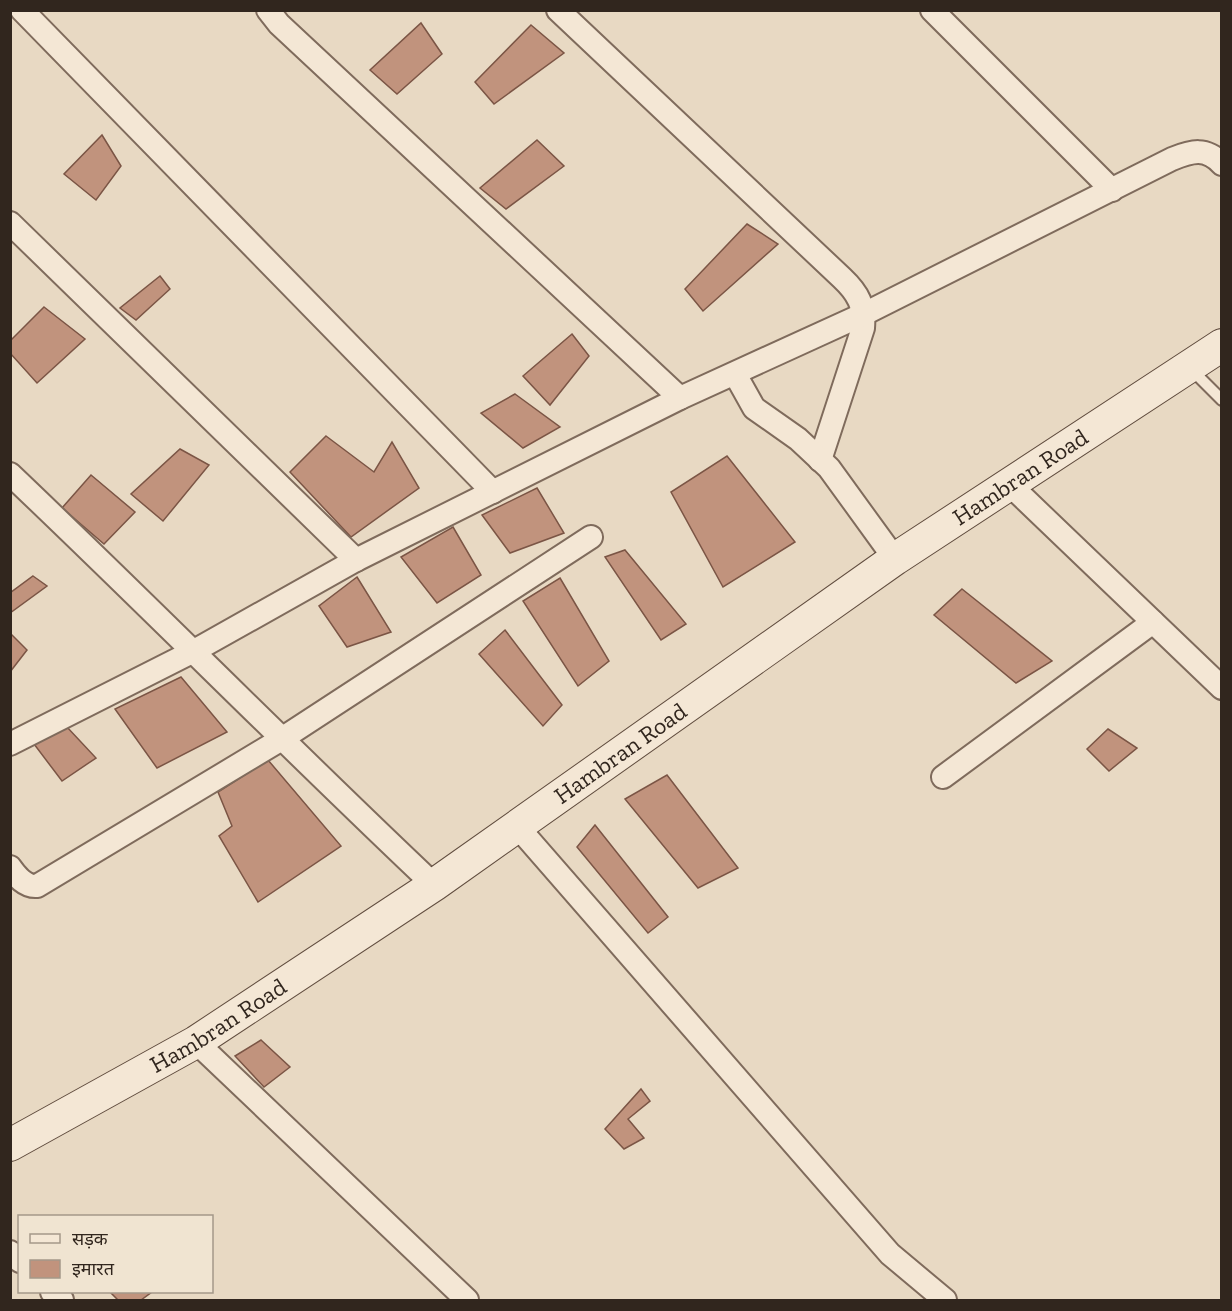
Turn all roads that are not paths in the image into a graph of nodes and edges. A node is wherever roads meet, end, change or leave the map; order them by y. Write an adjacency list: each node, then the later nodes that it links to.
1 (22, 10): 17 (street)
2 (268, 10): 12 (street)
3 (558, 10): 8 (street)
4 (932, 10): 6 (street)
5 (1221, 164): 6 (street)
6 (1112, 190): 8 (street)
7 (10, 223): 20 (street)
8 (864, 314): 11 (street); 14 (street)
9 (1221, 345): 10 (main road, Hambran Road)
10 (1188, 367): 13 (lane); 16 (main road, Hambran Road)
11 (735, 374): 12 (street); 14 (street)
12 (680, 398): 17 (street)
13 (1221, 400)
14 (820, 460): 19 (street)
15 (10, 474): 22 (street)
16 (1009, 484): 19 (main road, Hambran Road); 21 (street)
17 (493, 492): 20 (street)
18 (591, 537): 24 (street)
19 (895, 559): 27 (main road, Hambran Road)
20 (356, 560): 22 (street)
21 (1153, 622): 23 (street); 26 (street)
22 (195, 651): 24 (street); 25 (street)
23 (1221, 688)
24 (280, 740): 28 (street); 29 (street)
25 (10, 744)
26 (943, 777)
27 (516, 825): 29 (main road, Hambran Road); 33 (street)
28 (10, 867)
29 (434, 885): 30 (main road, Hambran Road)
30 (196, 1042): 31 (main road, Hambran Road); 32 (street)
31 (10, 1145)
32 (467, 1300)
33 (945, 1300)

